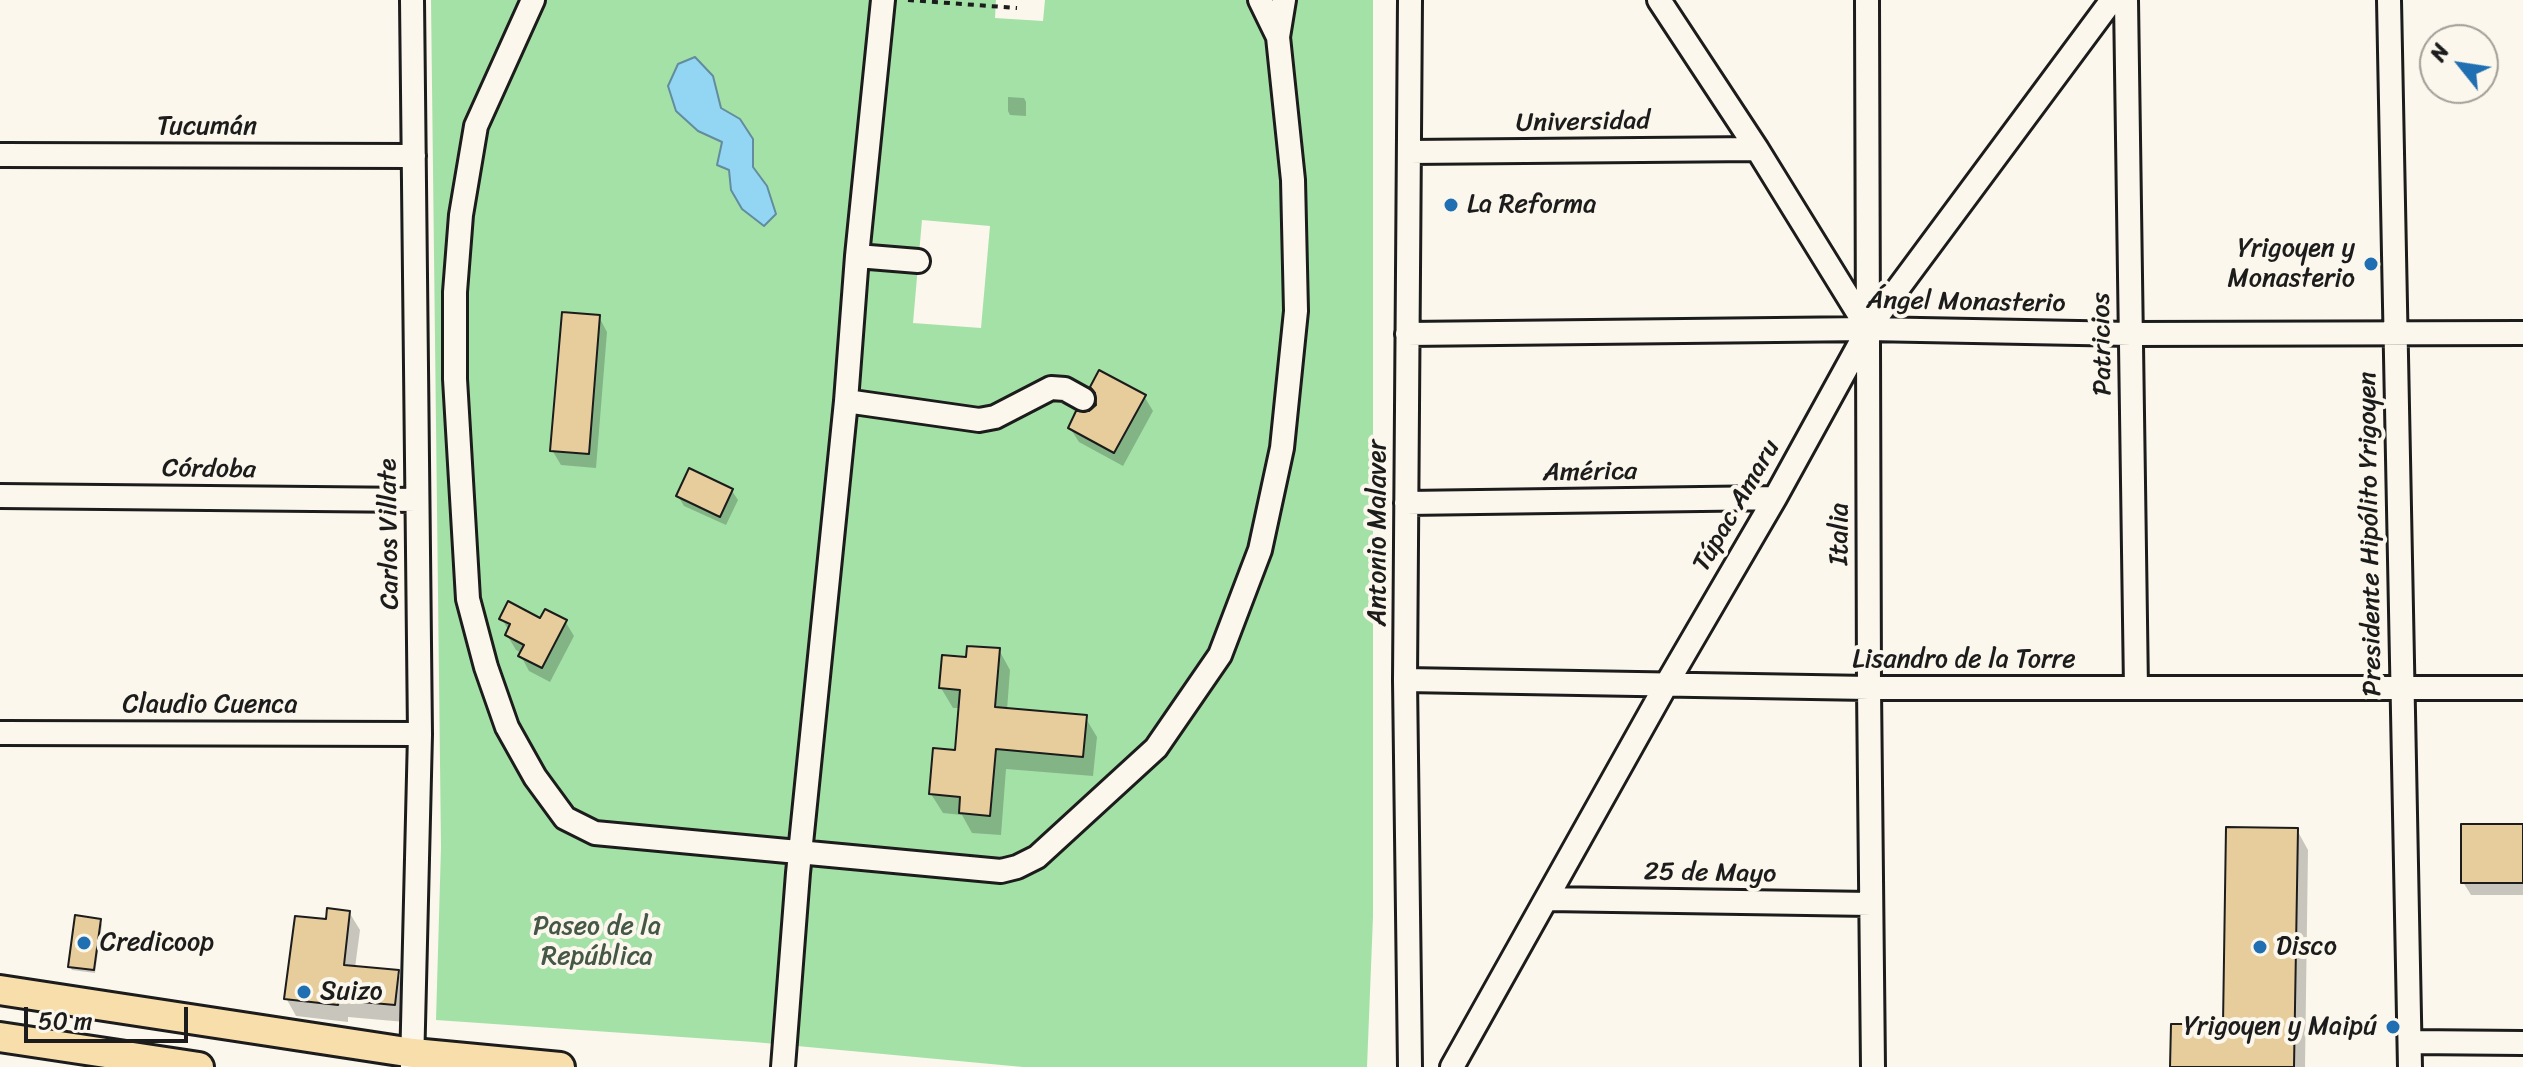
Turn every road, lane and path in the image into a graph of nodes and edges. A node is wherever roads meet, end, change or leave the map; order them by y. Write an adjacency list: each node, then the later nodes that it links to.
1 (412, 0): 18 (street, Carlos Villate)
2 (533, 0): 40 (street)
3 (883, 0): 19 (street)
4 (908, 0): 13 (path)
5 (1260, 0): 14 (street)
6 (1284, 0): 14 (street)
7 (1410, 0): 16 (street, Antonio Malaver)
8 (1659, 0): 15 (street)
9 (1867, 0): 21 (street, Italia)
10 (2112, 0): 21 (street, Túpac Amaru)
11 (2126, 0): 25 (street, Patricios)
12 (2389, 0): 22 (street, Presidente Hipólito Yrigoyen)
13 (1017, 8)
14 (1278, 37): 40 (street)
15 (1757, 149): 16 (street, Universidad); 21 (street)
16 (1409, 152): 24 (street, Antonio Malaver)
17 (0, 155): 18 (street, Tucumán)
18 (414, 156): 30 (street, Carlos Villate)
19 (857, 256): 20 (street); 27 (street)
20 (918, 261)
21 (1868, 329): 24 (street, Ángel Monasterio); 25 (street, Ángel Monasterio); 29 (street, Túpac Amaru); 34 (street, Italia)
22 (2395, 333): 23 (street, Ángel Monasterio); 25 (street, Ángel Monasterio); 36 (street, Presidente Hipólito Yrigoyen)
23 (2523, 333)
24 (1407, 334): 31 (street, Antonio Malaver)
25 (2131, 334): 35 (street, Patricios)
26 (1083, 399): 27 (street)
27 (846, 401): 40 (street)
28 (0, 496): 30 (street, Córdoba)
29 (1775, 498): 31 (street, América); 33 (street, Túpac Amaru)
30 (417, 500): 39 (street, Carlos Villate)
31 (1406, 503): 32 (street, Antonio Malaver)
32 (1405, 680): 33 (street, Lisandro de la Torre); 51 (street, Antonio Malaver)
33 (1666, 685): 34 (street, Lisandro de la Torre); 41 (street, Túpac Amaru)
34 (1869, 688): 35 (street, Lisandro de la Torre); 42 (street, Italia)
35 (2136, 688): 36 (street, Lisandro de la Torre)
36 (2402, 688): 37 (street, Lisandro de la Torre); 45 (street, Presidente Hipólito Yrigoyen)
37 (2523, 688)
38 (0, 733): 39 (street, Claudio Cuenca)
39 (420, 734): 47 (street, Carlos Villate)
40 (801, 851): 50 (street)
41 (1548, 899): 42 (street, 25 de Mayo); 52 (street, Túpac Amaru)
42 (1871, 904): 53 (street, Italia)
43 (0, 990): 47 (main road)
44 (0, 1037): 48 (main road)
45 (2410, 1042): 46 (street); 54 (street, Presidente Hipólito Yrigoyen)
46 (2523, 1043)
47 (412, 1060): 49 (main road)
48 (199, 1067)
49 (560, 1067)
50 (783, 1067)
51 (1410, 1067)
52 (1452, 1067)
53 (1873, 1067)
54 (2410, 1067)

